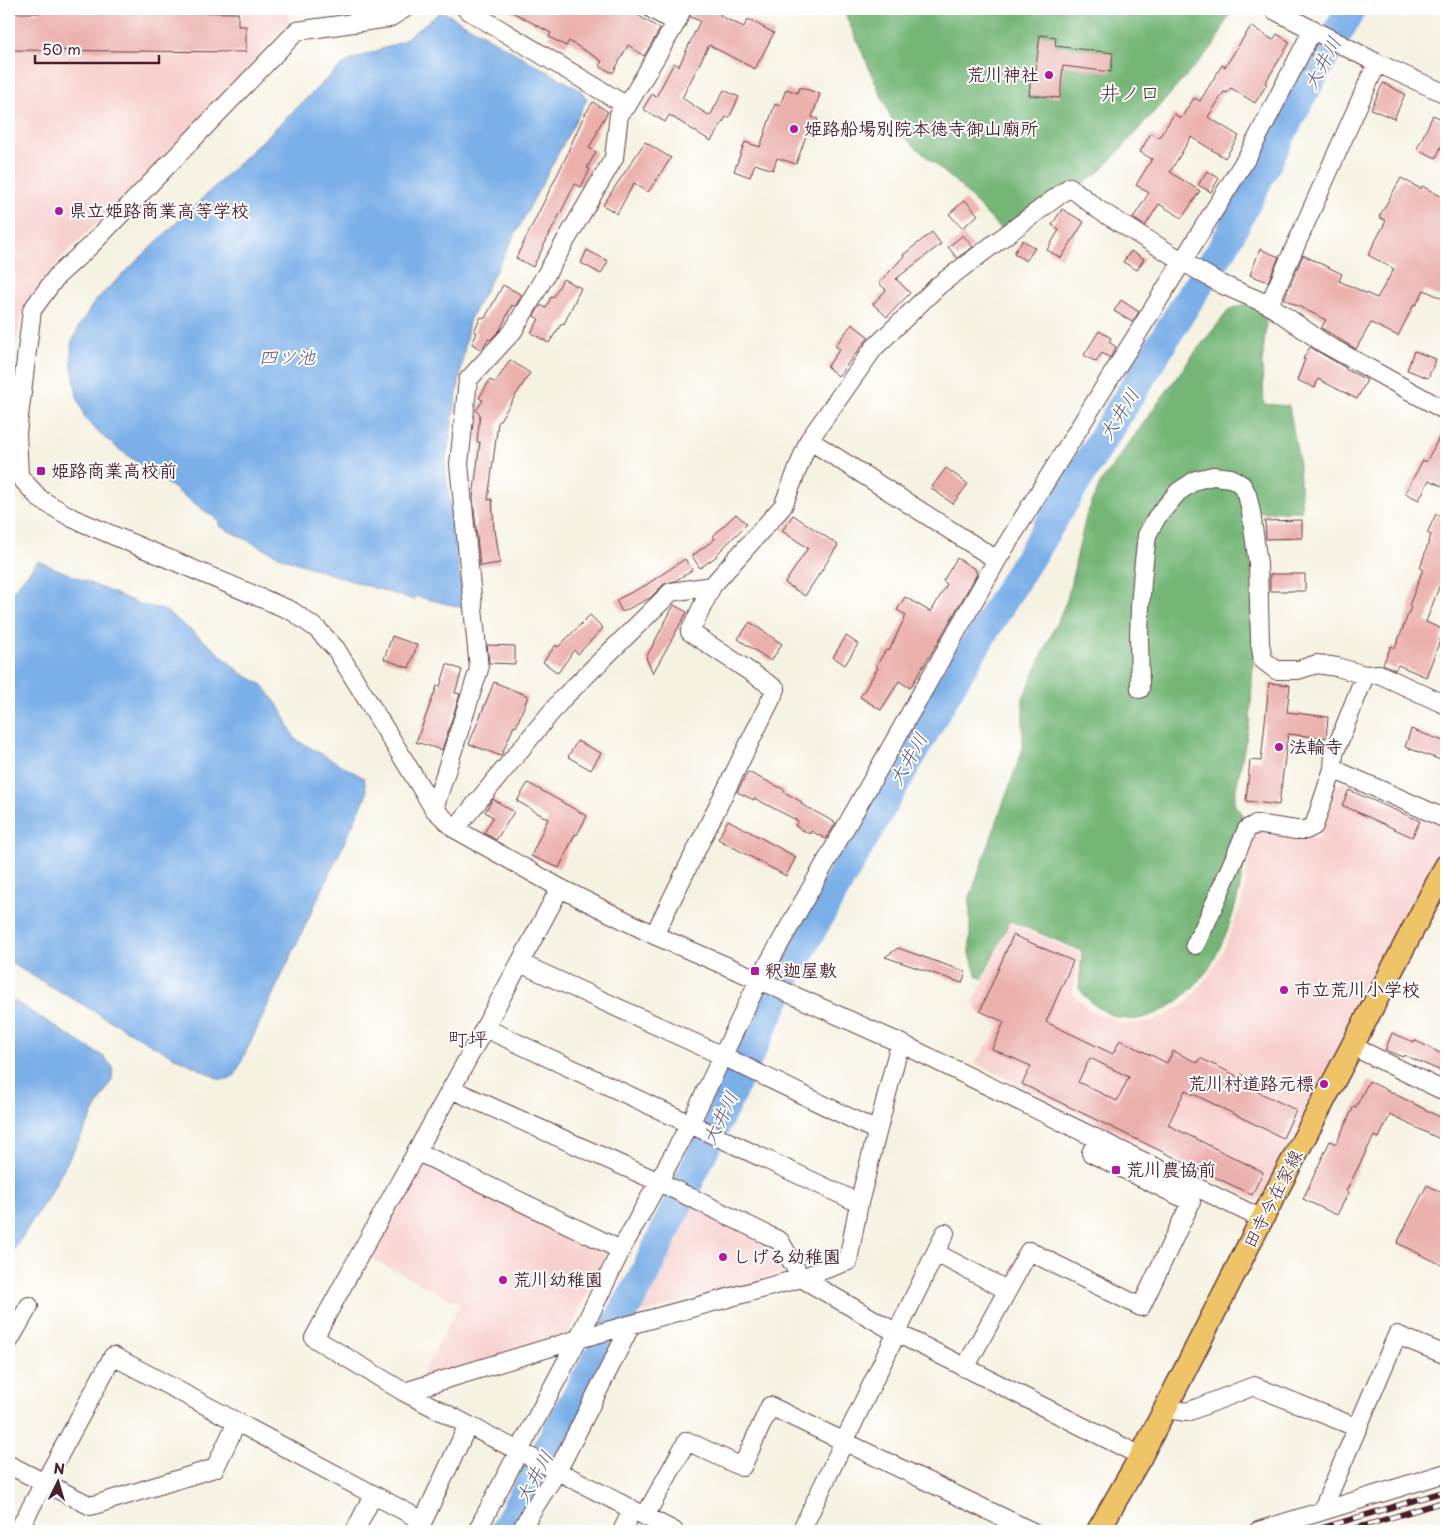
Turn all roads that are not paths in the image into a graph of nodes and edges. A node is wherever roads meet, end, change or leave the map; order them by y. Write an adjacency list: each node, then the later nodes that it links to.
1 (404, 9): 14 (street)
2 (466, 9): 9 (street)
3 (652, 9): 5 (street)
4 (1272, 9): 6 (street)
5 (679, 16): 9 (street)
6 (1313, 29): 7 (street); 10 (street)
7 (1376, 63): 8 (street); 11 (street)
8 (1446, 94)
9 (627, 106): 21 (street)
10 (1182, 261): 11 (street); 13 (street); 15 (street)
11 (1268, 305): 12 (street)
12 (1446, 411)
13 (809, 440): 15 (street); 16 (street)
14 (14, 477): 21 (street)
15 (997, 560): 29 (street)
16 (712, 586): 23 (street); 26 (street)
17 (1365, 676): 18 (street); 19 (street); 20 (street)
18 (1140, 689)
19 (1446, 705)
20 (1333, 769): 22 (street); 27 (street)
21 (434, 809): 23 (street)
22 (1446, 819)
23 (455, 829): 25 (street)
24 (1443, 878): 32 (main road, 田寺今在家線)
25 (560, 888): 26 (street); 28 (street)
26 (654, 935): 29 (street)
27 (1195, 946)
28 (520, 963): 30 (street); 33 (street)
29 (759, 980): 31 (street); 33 (street)
30 (486, 1028): 34 (street); 36 (street)
31 (900, 1043): 37 (street); 38 (street)
32 (1352, 1046): 35 (street); 42 (main road, 田寺今在家線)
33 (723, 1056): 36 (street); 37 (street)
34 (451, 1089): 39 (street); 40 (street)
35 (1446, 1092)
36 (690, 1124): 40 (street); 41 (street)
37 (877, 1131): 41 (street)
38 (1098, 1138): 42 (street); 47 (street)
39 (416, 1151): 44 (street); 55 (street)
40 (658, 1182): 44 (street); 46 (street)
41 (859, 1203): 46 (street)
42 (1262, 1219): 56 (main road, 田寺今在家線)
43 (945, 1233): 45 (street)
44 (621, 1250): 51 (street)
45 (936, 1253): 47 (street); 50 (street)
46 (801, 1278): 49 (street); 50 (street)
47 (1007, 1290): 54 (street)
48 (29, 1306): 52 (street)
49 (631, 1325): 51 (street); 64 (street)
50 (897, 1333): 54 (street); 60 (street)
51 (578, 1339): 55 (street); 61 (street)
52 (9, 1341)
53 (1446, 1355): 59 (street)
54 (965, 1368): 62 (street)
55 (404, 1392): 58 (street)
56 (1165, 1409): 59 (street); 62 (main road, 田寺今在家線)
57 (237, 1422): 66 (street); 66 (street); 67 (street)
58 (468, 1425): 61 (street); 67 (street)
59 (1358, 1428): 68 (street)
60 (845, 1441): 69 (street); 76 (street); 77 (street)
61 (519, 1452): 64 (street); 72 (street)
62 (1141, 1456): 78 (main road, 田寺今在家線)
63 (9, 1465): 66 (street)
64 (558, 1470): 69 (street); 73 (street)
65 (1446, 1473): 68 (street)
66 (44, 1483): 70 (street)
67 (373, 1495): 71 (street)
68 (1322, 1511): 79 (street)
69 (639, 1513): 74 (street); 75 (street)
70 (18, 1531)
71 (355, 1531)
72 (477, 1531)
73 (521, 1531)
74 (622, 1531)
75 (674, 1531)
76 (801, 1531)
77 (1030, 1531)
78 (1098, 1531)
79 (1258, 1531)

